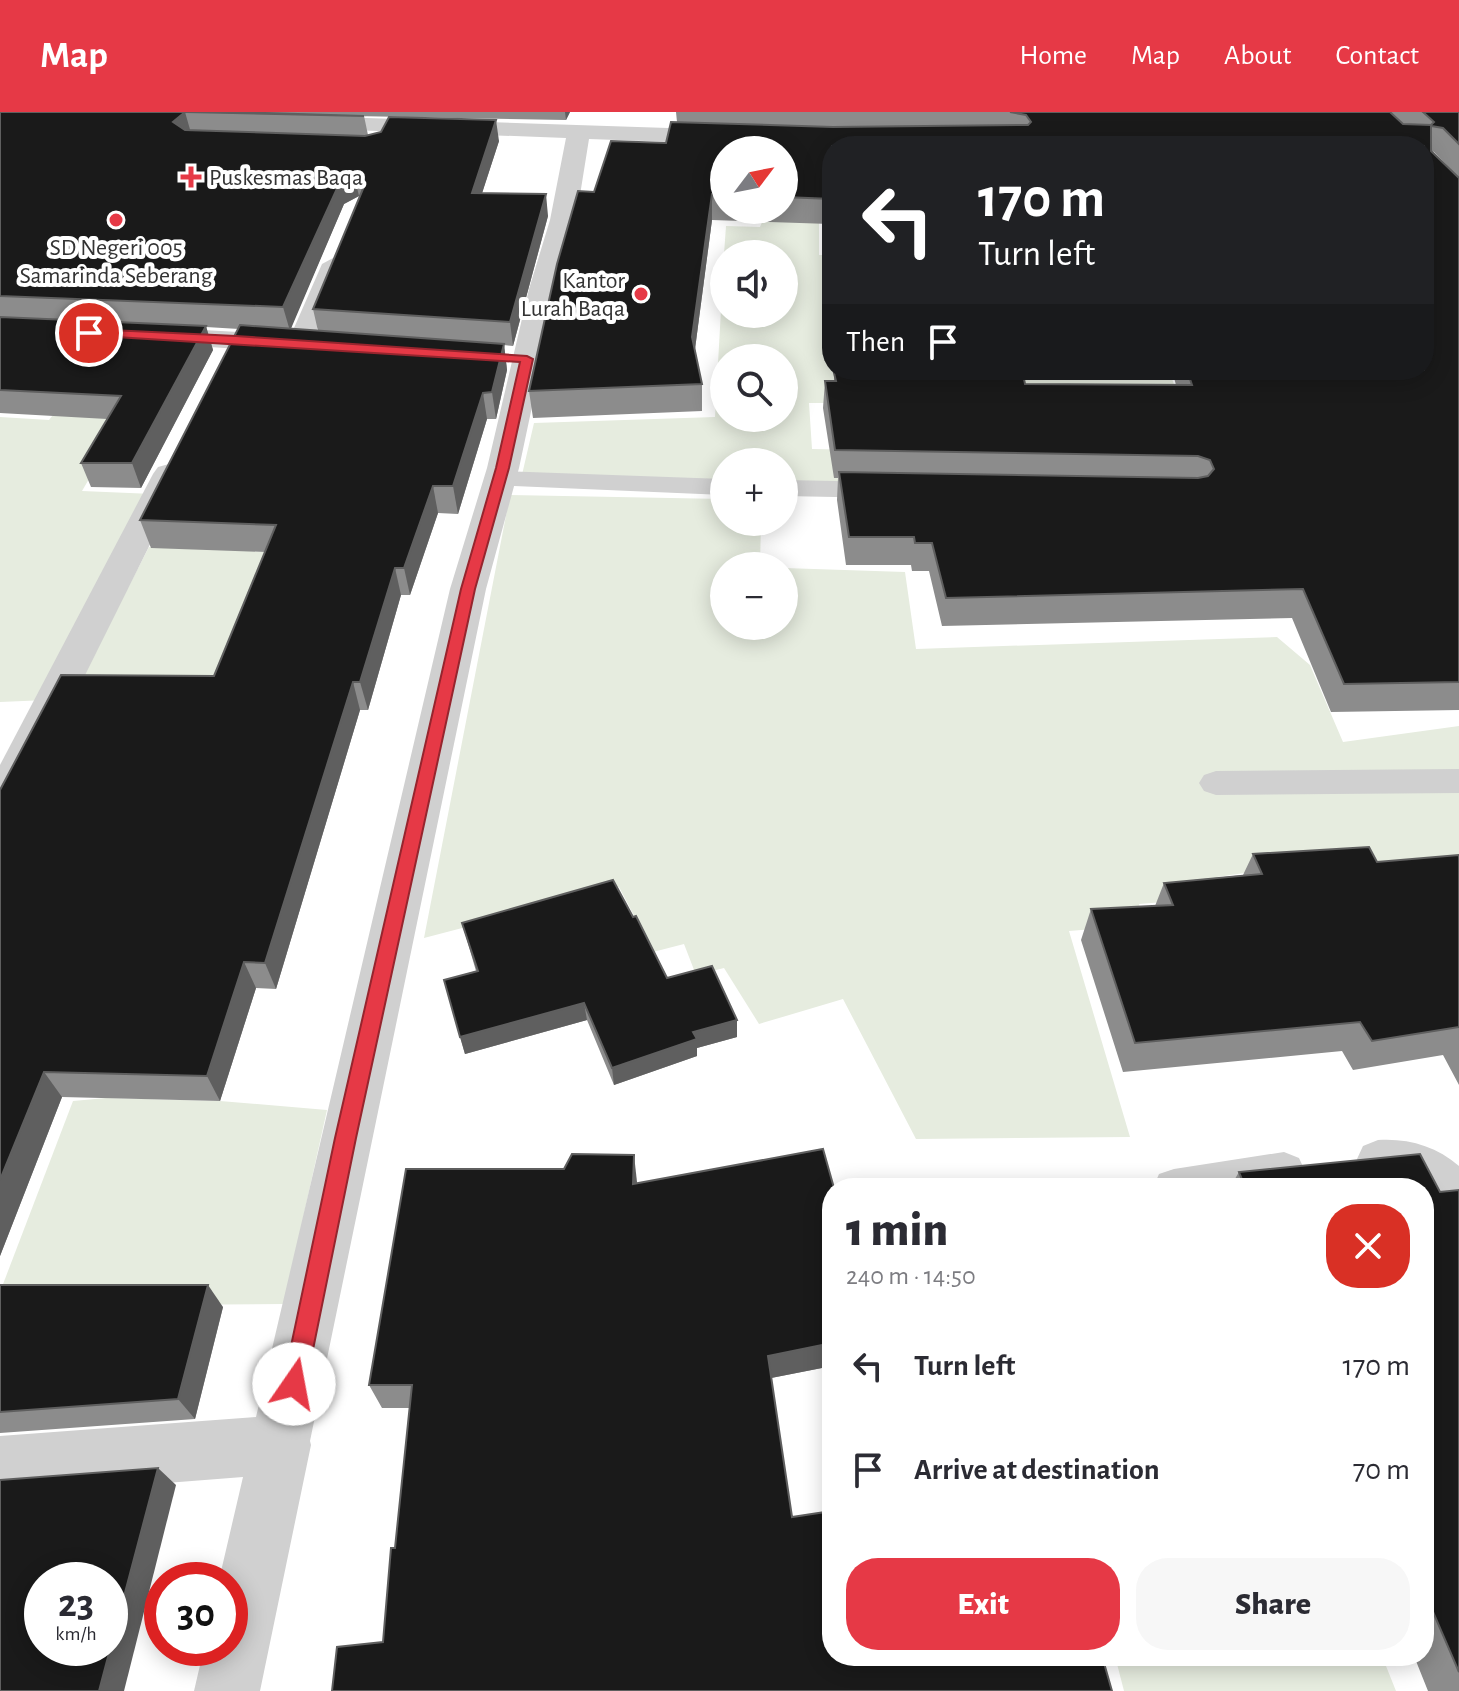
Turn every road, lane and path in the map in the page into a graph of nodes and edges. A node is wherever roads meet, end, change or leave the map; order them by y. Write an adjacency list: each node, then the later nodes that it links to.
1 (290, 123): 2 (street)
2 (595, 125): 3 (street); 9 (street)
3 (731, 136)
4 (340, 247): 6 (lane)
5 (126, 335): 6 (street)
6 (299, 344): 7 (street)
7 (330, 346)
8 (181, 450): 15 (street)
9 (498, 479): 10 (lane); 18 (street)
10 (710, 487)
11 (798, 488): 12 (lane)
12 (906, 491)
13 (1459, 781): 14 (lane)
14 (1216, 783)
15 (0, 804)
16 (1242, 1178): 17 (lane)
17 (1459, 1195)
18 (282, 1445): 19 (street); 20 (street)
19 (0, 1466)
20 (227, 1691)

